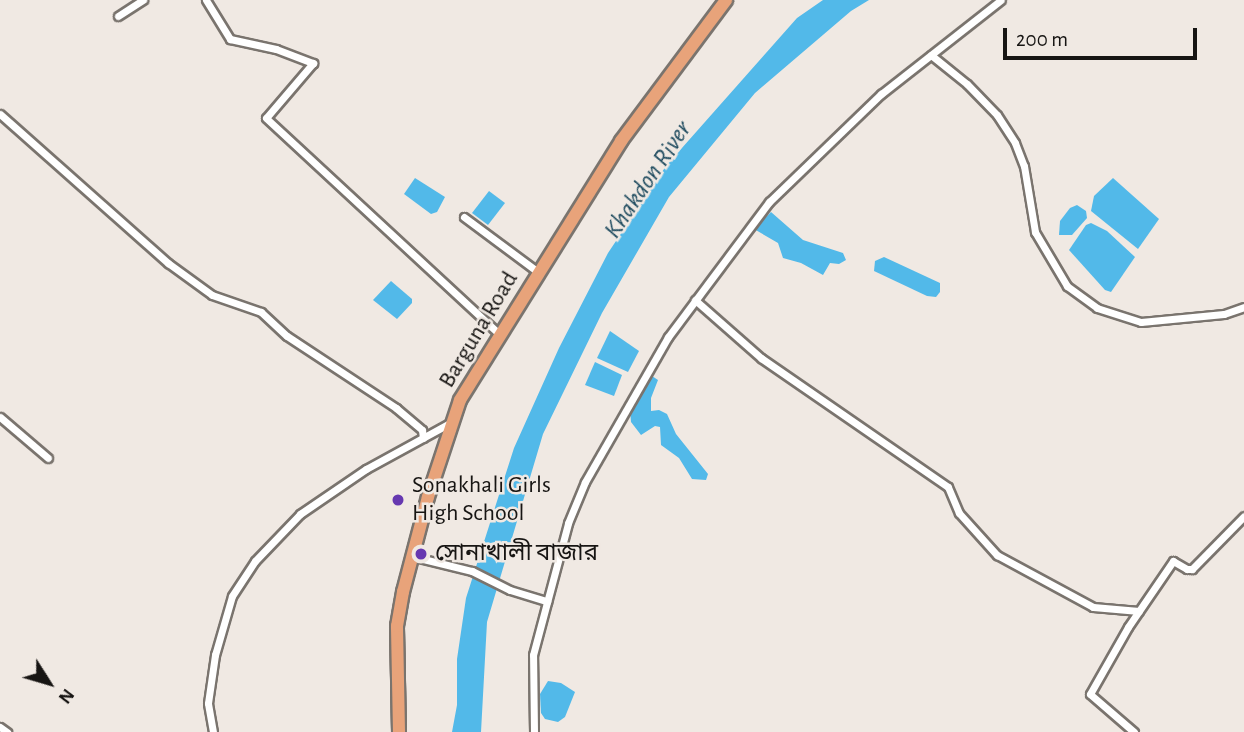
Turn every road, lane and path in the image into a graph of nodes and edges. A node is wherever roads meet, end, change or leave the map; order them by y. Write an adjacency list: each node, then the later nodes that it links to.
1 (143, 0): 5 (street)
2 (206, 0): 12 (street)
3 (726, 0): 9 (main road, Barguna Road)
4 (1001, 0): 6 (street)
5 (118, 16)
6 (931, 55): 10 (street); 11 (street)
7 (0, 114): 15 (street)
8 (464, 217): 9 (street)
9 (538, 272): 12 (main road, Barguna Road)
10 (695, 300): 19 (street); 20 (street)
11 (1244, 307)
12 (499, 334): 14 (main road, Barguna Road)
13 (0, 417): 16 (street)
14 (450, 423): 15 (street); 18 (main road, Barguna Road)
15 (423, 438): 23 (street)
16 (48, 458)
17 (1244, 516): 20 (street)
18 (411, 556): 19 (street); 24 (main road, Barguna Road)
19 (547, 601): 25 (street)
20 (1139, 611): 26 (street)
21 (0, 727): 22 (street)
22 (7, 732)
23 (213, 732)
24 (399, 732)
25 (534, 732)
26 (1134, 732)

